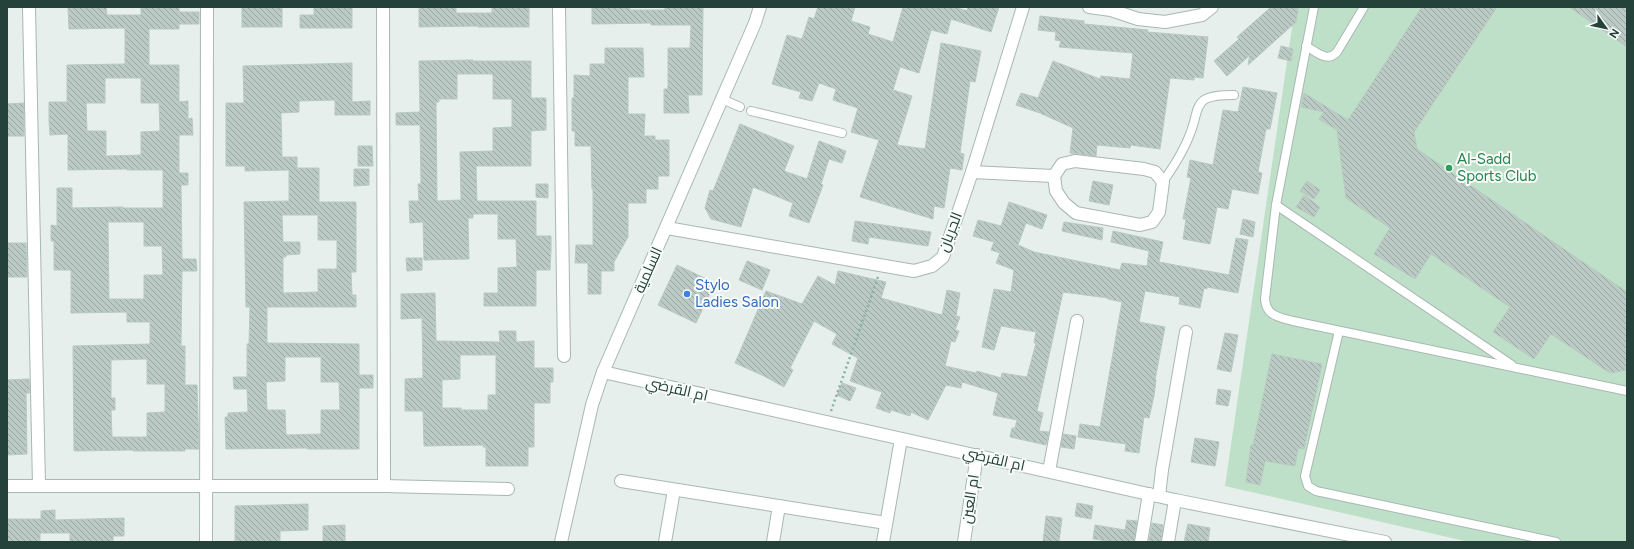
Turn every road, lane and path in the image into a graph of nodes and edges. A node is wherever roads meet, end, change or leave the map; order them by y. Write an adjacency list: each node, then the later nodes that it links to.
1 (29, 7): 37 (street)
2 (207, 7): 38 (street)
3 (383, 7): 39 (street)
4 (559, 7): 27 (street)
5 (760, 7): 14 (street, السلمية)
6 (1023, 7): 18 (street, الجريان)
7 (1089, 7): 11 (street)
8 (1212, 7): 11 (street)
9 (1314, 7): 12 (lane)
10 (1364, 7): 12 (lane)
11 (1111, 9)
12 (1306, 46): 21 (lane)
13 (1234, 95): 20 (lane)
14 (722, 99): 15 (lane); 22 (street, السلمية)
15 (740, 107)
16 (751, 111): 17 (lane)
17 (842, 133)
18 (972, 172): 19 (street); 23 (street, الجريان)
19 (1054, 176): 20 (street); 20 (street)
20 (1163, 182)
21 (1276, 204): 25 (lane); 28 (lane)
22 (667, 228): 23 (street, الجريان); 29 (street, السلمية)
23 (882, 266): 31 (path)
24 (1076, 321): 34 (street)
25 (1339, 331): 28 (lane); 55 (lane)
26 (1186, 332): 42 (street)
27 (564, 356)
28 (1516, 368): 30 (lane)
29 (603, 372): 31 (street, ام القرضي); 47 (street, السلمية)
30 (1627, 391)
31 (827, 422): 32 (street, ام القرضي)
32 (901, 438): 33 (street, ام القرضي); 45 (street)
33 (977, 455): 34 (street, ام القرضي); 51 (street, ام العين)
34 (1049, 471): 42 (street, ام القرضي)
35 (622, 481): 41 (street)
36 (7, 486): 37 (street)
37 (38, 486): 38 (street)
38 (206, 486): 39 (street); 46 (street)
39 (384, 486): 40 (street)
40 (508, 489)
41 (674, 490): 44 (street); 48 (street)
42 (1154, 495): 43 (street, ام القرضي); 52 (street)
43 (1175, 500): 53 (street); 54 (street, ام القرضي)
44 (779, 506): 45 (street); 49 (street)
45 (886, 523): 50 (street)
46 (206, 542)
47 (560, 542)
48 (665, 542)
49 (773, 542)
50 (883, 542)
51 (964, 542)
52 (1141, 542)
53 (1168, 542)
54 (1383, 542)
55 (1556, 542)

